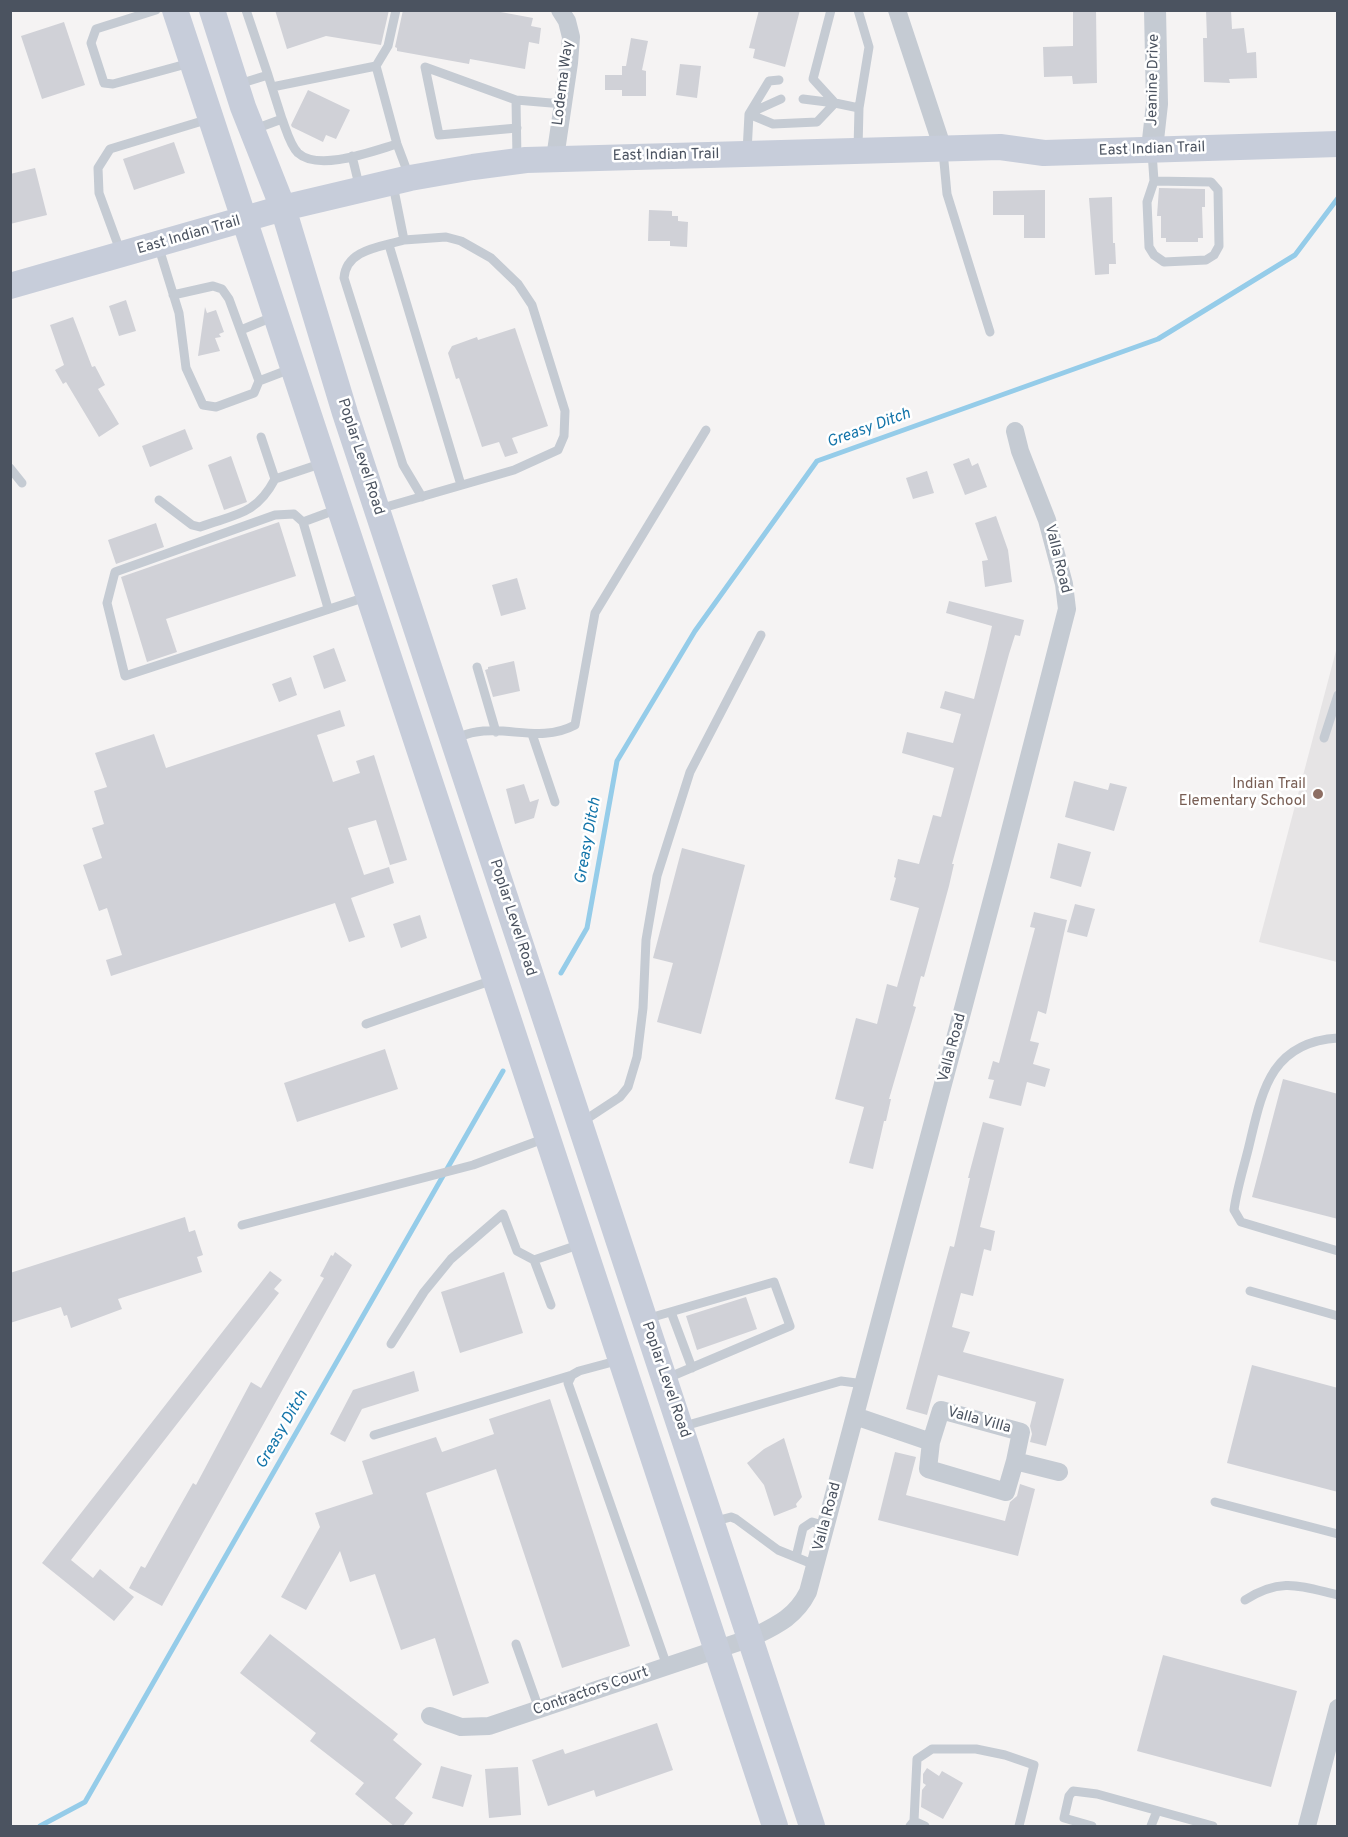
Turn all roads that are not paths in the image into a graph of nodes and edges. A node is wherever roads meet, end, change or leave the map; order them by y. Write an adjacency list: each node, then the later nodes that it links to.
1 (156, 10): 11 (lane)
2 (176, 10): 11 (main road)
3 (212, 10): 17 (main road, Poplar Level Road)
4 (246, 10): 13 (lane)
5 (396, 10): 12 (lane)
6 (560, 10): 23 (street, Lodema Way)
7 (831, 10): 14 (lane)
8 (858, 10): 24 (lane)
9 (897, 10): 32 (street)
10 (1155, 10): 33 (street, Jeanine Drive)
11 (193, 63): 26 (main road)
12 (376, 66): 18 (lane); 30 (lane)
13 (268, 75): 17 (lane); 18 (lane)
14 (813, 79): 16 (lane); 22 (lane)
15 (779, 80): 25 (lane)
16 (802, 80)
17 (236, 85): 29 (main road, Poplar Level Road)
18 (272, 87): 27 (lane)
19 (781, 99): 25 (lane)
20 (803, 99): 22 (lane)
21 (516, 100): 23 (lane); 28 (lane); 28 (lane)
22 (834, 103): 24 (lane); 25 (lane)
23 (563, 104): 37 (street, Lodema Way)
24 (859, 108): 34 (lane)
25 (749, 114): 35 (lane)
26 (211, 118): 43 (main road); 47 (lane)
27 (282, 119): 29 (lane); 36 (lane)
28 (517, 128): 38 (lane)
29 (253, 130): 42 (main road, Poplar Level Road)
30 (397, 144): 36 (lane); 39 (lane)
31 (1338, 144): 33 (main road, East Indian Trail)
32 (943, 149): 33 (main road, East Indian Trail); 34 (main road, East Indian Trail); 52 (lane)
33 (1152, 149): 40 (lane)
34 (858, 151): 35 (main road, East Indian Trail)
35 (747, 154): 37 (main road, East Indian Trail)
36 (352, 156): 41 (lane)
37 (555, 158): 38 (main road, East Indian Trail)
38 (517, 161): 39 (main road, East Indian Trail)
39 (401, 180): 41 (main road, East Indian Trail); 44 (lane)
40 (1154, 181): 40 (lane)
41 (360, 190): 42 (main road, East Indian Trail)
42 (283, 208): 43 (main road, East Indian Trail); 66 (main road, Poplar Level Road)
43 (245, 220): 46 (main road, East Indian Trail); 50 (main road)
44 (404, 240): 45 (lane); 62 (lane)
45 (389, 244): 62 (lane); 63 (lane)
46 (158, 246): 47 (main road, East Indian Trail); 49 (lane)
47 (122, 255): 48 (main road, East Indian Trail)
48 (10, 286)
49 (173, 295): 51 (lane); 54 (lane)
50 (276, 315): 51 (lane); 53 (main road)
51 (241, 330): 54 (lane)
52 (990, 332)
53 (294, 368): 54 (lane); 58 (main road)
54 (259, 381)
55 (706, 430): 74 (lane)
56 (1015, 431): 97 (street, Valla Road)
57 (261, 437): 60 (lane)
58 (325, 462): 60 (lane); 65 (main road)
59 (10, 468): 61 (lane)
60 (275, 479): 64 (lane)
61 (22, 483)
62 (461, 485): 63 (lane)
63 (422, 497): 66 (lane)
64 (159, 500)
65 (340, 508): 67 (lane); 68 (main road)
66 (377, 510): 76 (main road, Poplar Level Road)
67 (303, 522): 69 (lane); 69 (lane)
68 (368, 596): 69 (lane); 78 (main road)
69 (328, 608)
70 (761, 635): 81 (lane)
71 (477, 667): 73 (lane)
72 (1338, 695): 75 (lane)
73 (496, 732): 74 (lane); 76 (lane)
74 (532, 734): 77 (lane)
75 (1324, 738)
76 (454, 739): 81 (main road, Poplar Level Road)
77 (555, 802)
78 (496, 979): 79 (lane); 82 (main road)
79 (366, 1024)
80 (1338, 1038): 85 (lane)
81 (580, 1123): 91 (main road, Poplar Level Road)
82 (548, 1137): 83 (lane); 84 (main road)
83 (242, 1225)
84 (583, 1244): 86 (lane); 93 (main road)
85 (1338, 1251)
86 (534, 1260): 88 (lane); 92 (lane)
87 (1250, 1291): 90 (lane)
88 (551, 1305)
89 (671, 1312): 91 (lane); 94 (lane); 94 (lane)
90 (1338, 1316)
91 (645, 1320): 96 (main road, Poplar Level Road)
92 (391, 1344)
93 (621, 1359): 95 (lane); 114 (main road)
94 (692, 1368): 96 (lane)
95 (572, 1375): 100 (lane); 115 (lane)
96 (665, 1379): 99 (main road, Poplar Level Road)
97 (864, 1384): 98 (street, Valla Road); 99 (lane)
98 (855, 1416): 101 (street); 106 (street, Valla Road)
99 (681, 1427): 105 (main road, Poplar Level Road)
100 (374, 1435)
101 (931, 1442): 102 (street, Valla Villa); 102 (street, Valla Villa)
102 (1015, 1461): 103 (street)
103 (1059, 1472)
104 (1215, 1502): 107 (lane)
105 (712, 1522): 108 (lane); 112 (main road, Poplar Level Road)
106 (826, 1526): 108 (lane); 109 (street, Valla Road)
107 (1338, 1534)
108 (796, 1557): 109 (lane)
109 (815, 1565): 112 (street, Valla Road)
110 (1338, 1595): 111 (lane)
111 (1245, 1599)
112 (751, 1638): 114 (street, Contractors Court); 122 (main road, Poplar Level Road)
113 (516, 1644): 117 (lane)
114 (717, 1649): 115 (street, Contractors Court); 121 (main road)
115 (667, 1666): 117 (street, Contractors Court)
116 (1338, 1708): 128 (street)
117 (539, 1709): 118 (street, Contractors Court)
118 (430, 1716)
119 (1157, 1811): 125 (lane); 126 (lane); 127 (lane)
120 (912, 1824): 123 (lane); 124 (lane)
121 (775, 1827)
122 (812, 1827)
123 (925, 1827)
124 (1019, 1827)
125 (1092, 1827)
126 (1151, 1827)
127 (1213, 1827)
128 (1306, 1827)

